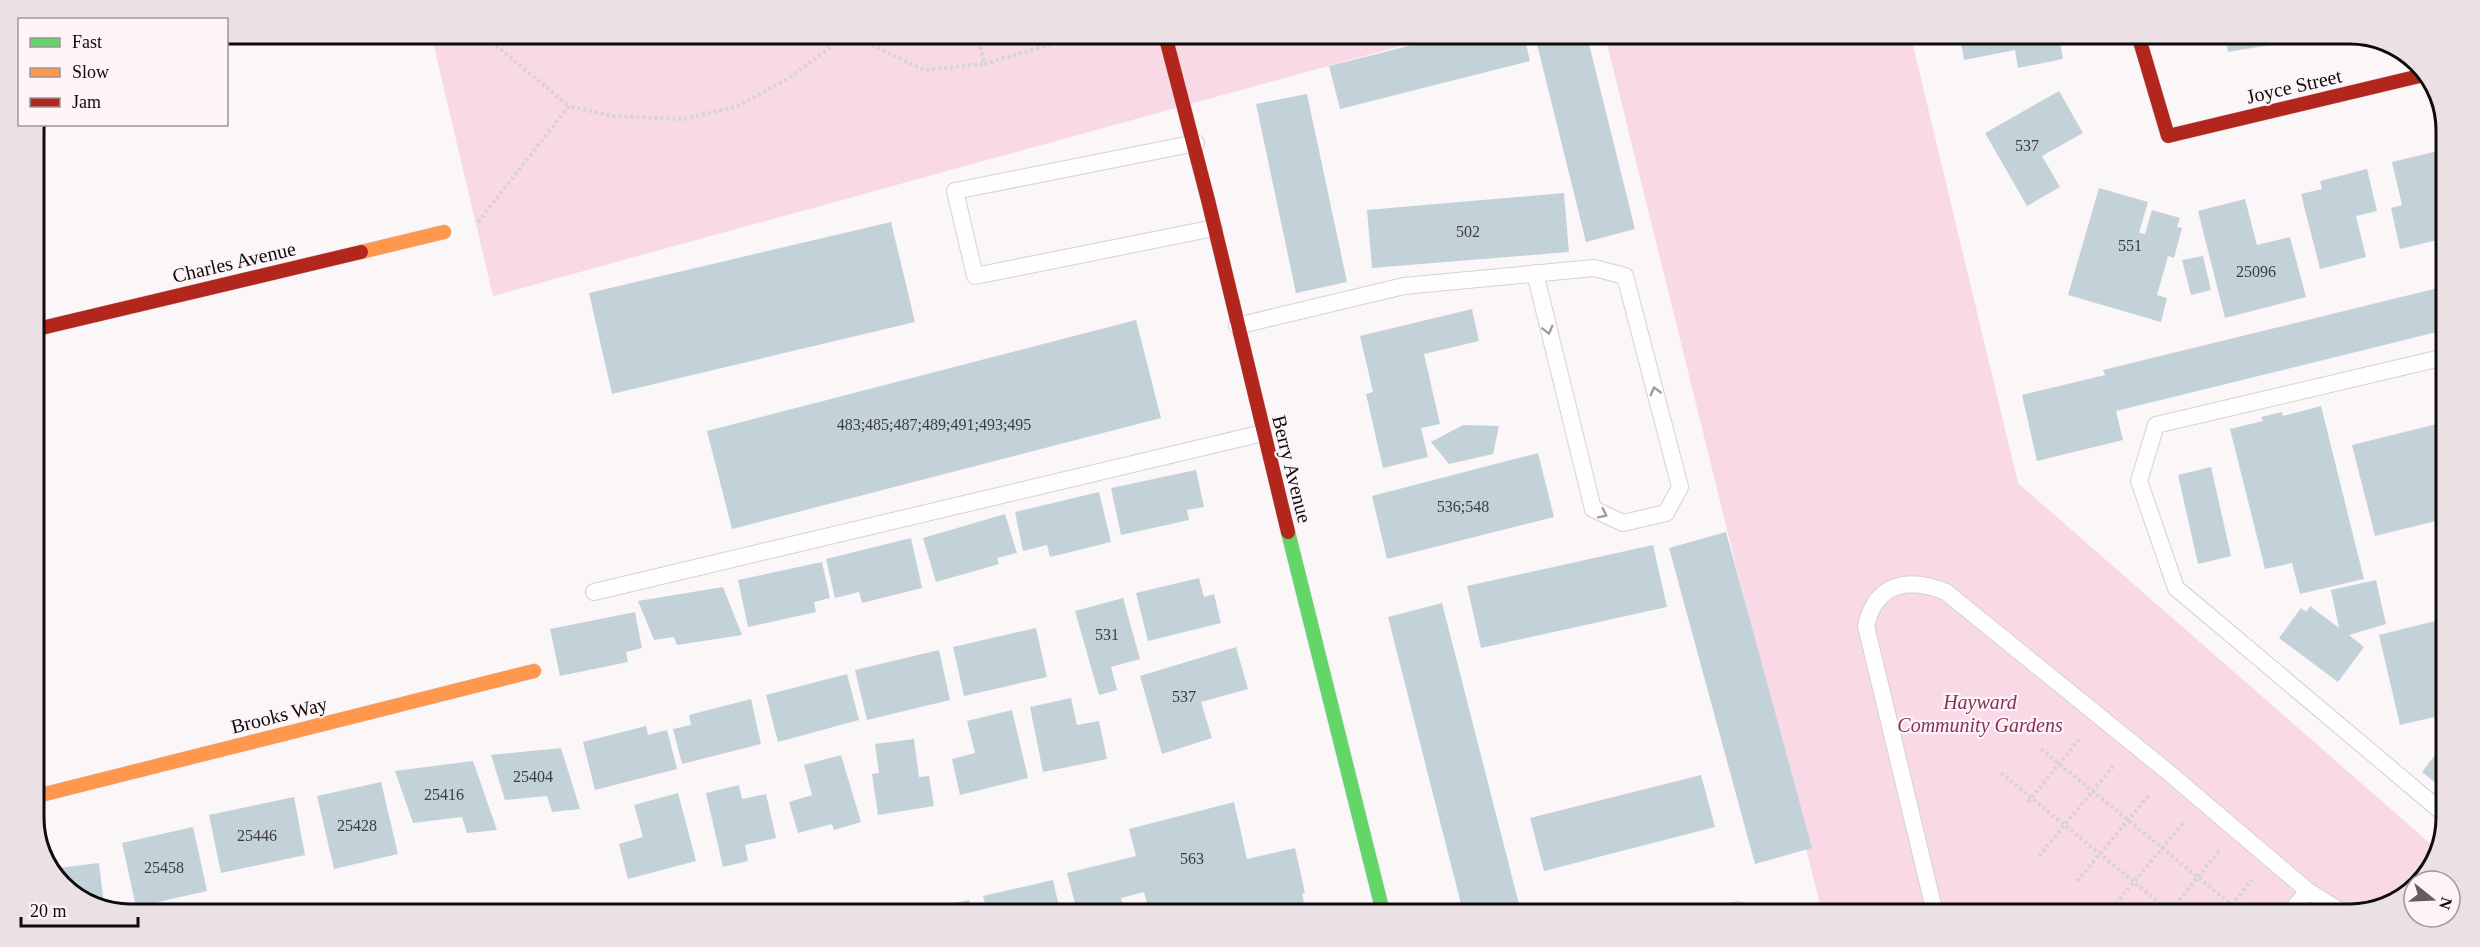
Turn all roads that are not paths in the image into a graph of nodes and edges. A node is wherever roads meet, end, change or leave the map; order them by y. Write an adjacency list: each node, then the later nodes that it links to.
1 (1168, 44): 4 (street, Berry Avenue)
2 (2141, 44): 3 (street, Joyce Street)
3 (2418, 76)
4 (1196, 143): 5 (street, Berry Avenue); 5 (lane)
5 (1214, 228): 8 (street, Berry Avenue)
6 (444, 232): 9 (street, Charles Avenue)
7 (1534, 273): 7 (lane, one-way to 7); 8 (lane)
8 (1237, 326): 11 (street, Berry Avenue)
9 (44, 327)
10 (2436, 359): 15 (lane)
11 (1263, 433): 12 (lane); 17 (street, Berry Avenue)
12 (594, 592)
13 (534, 670): 14 (street, Brooks Way)
14 (44, 793)
15 (2436, 807)
16 (2308, 891): 18 (lane); 19 (lane); 20 (lane)
17 (1381, 904)
18 (1933, 904)
19 (2297, 904)
20 (2329, 904)

